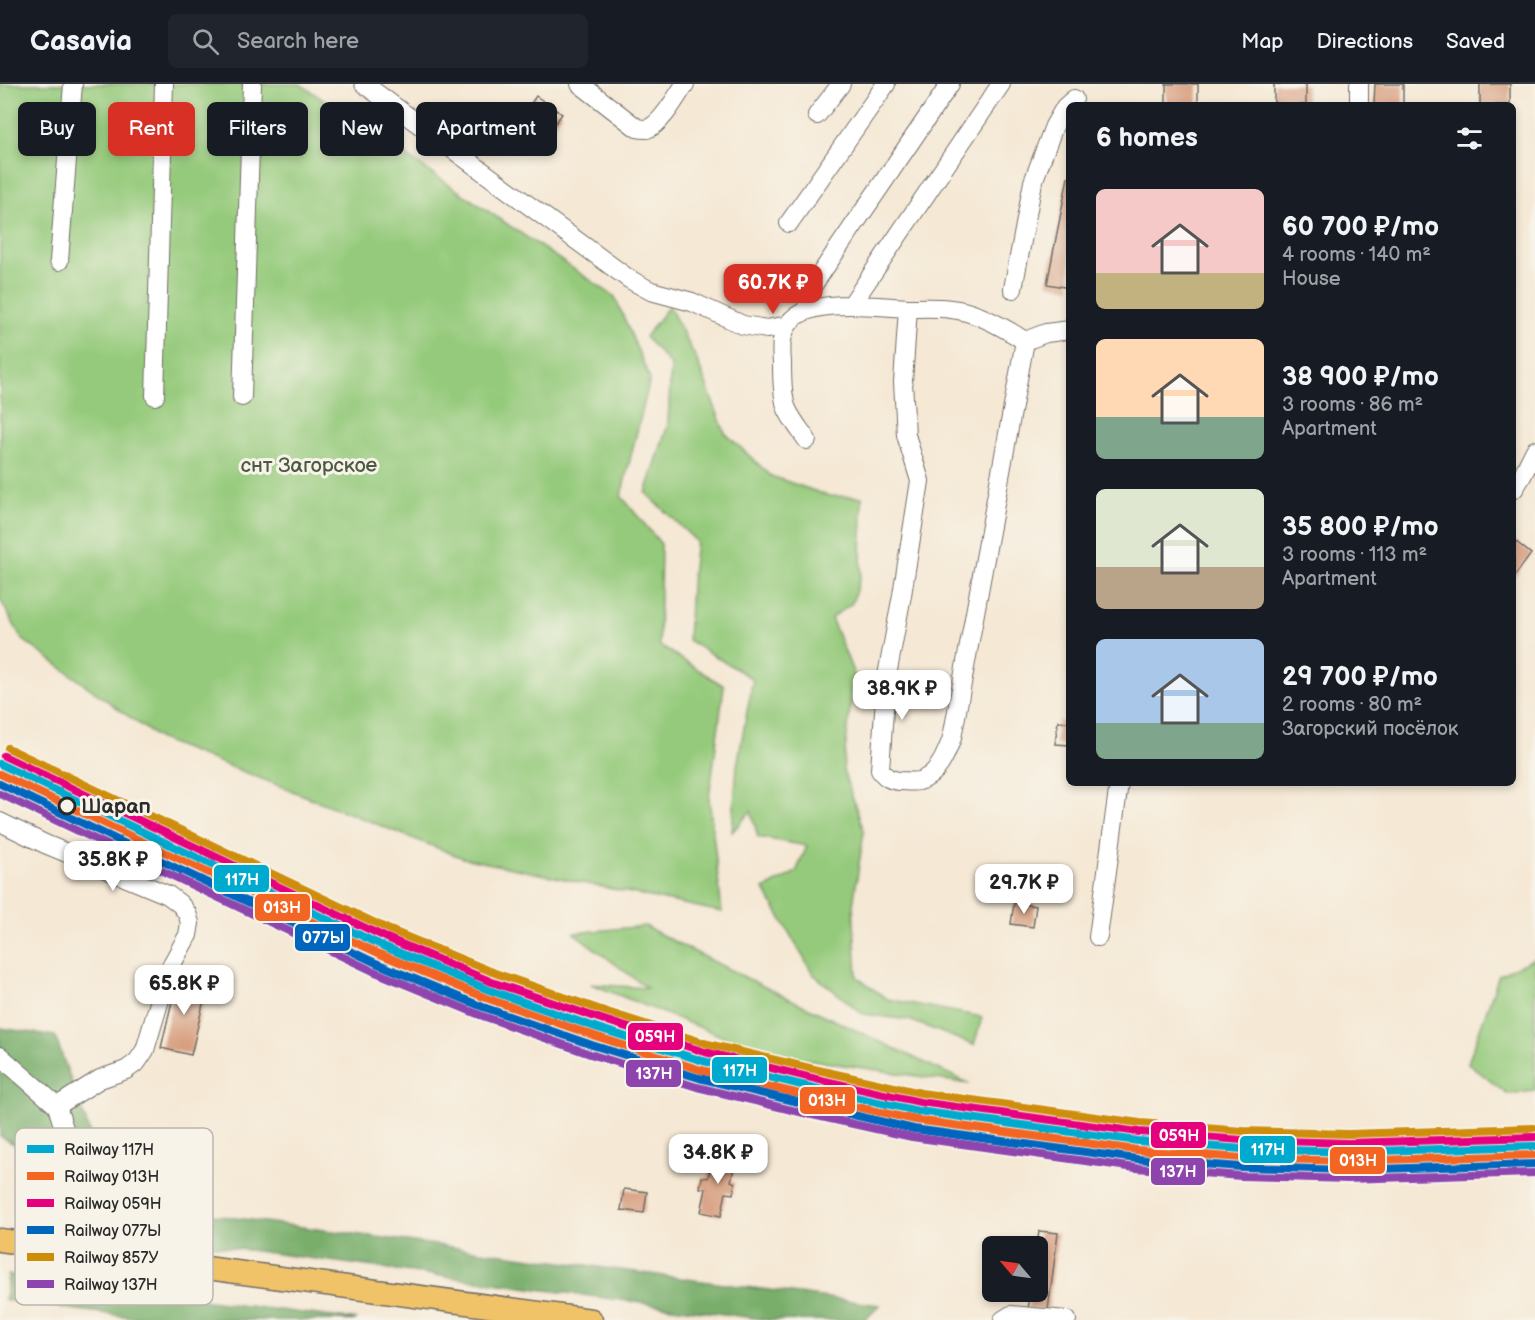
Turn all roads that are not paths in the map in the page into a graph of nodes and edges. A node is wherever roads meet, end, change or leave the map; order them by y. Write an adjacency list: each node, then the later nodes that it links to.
1 (73, 84): 16 (street)
2 (164, 84): 24 (street)
3 (252, 84): 25 (street)
4 (364, 84): 21 (street)
5 (580, 84): 6 (street)
6 (685, 84)
7 (841, 84): 14 (street)
8 (886, 84): 15 (street)
9 (951, 84): 20 (street)
10 (1001, 84): 18 (street)
11 (1359, 84): 12 (street)
12 (1359, 102)
13 (1066, 106): 17 (street)
14 (817, 115)
15 (789, 223)
16 (59, 261)
17 (1013, 290)
18 (851, 306): 19 (street); 20 (street)
19 (908, 308): 23 (street); 23 (street)
20 (806, 311): 21 (street)
21 (788, 325): 26 (street)
22 (1066, 330): 23 (street)
23 (1025, 341)
24 (155, 396)
25 (242, 397)
26 (807, 440)
27 (1535, 450): 28 (street)
28 (1516, 486)
29 (1119, 786): 31 (street)
30 (0, 822): 33 (street)
31 (1098, 937)
32 (0, 1056): 33 (street)
33 (57, 1106): 34 (street)
34 (64, 1128)
35 (0, 1240): 36 (main road)
36 (15, 1242)
37 (213, 1270): 38 (main road)
38 (550, 1317): 39 (main road)
39 (591, 1320)
40 (1003, 1320): 41 (street)
41 (1067, 1320)

